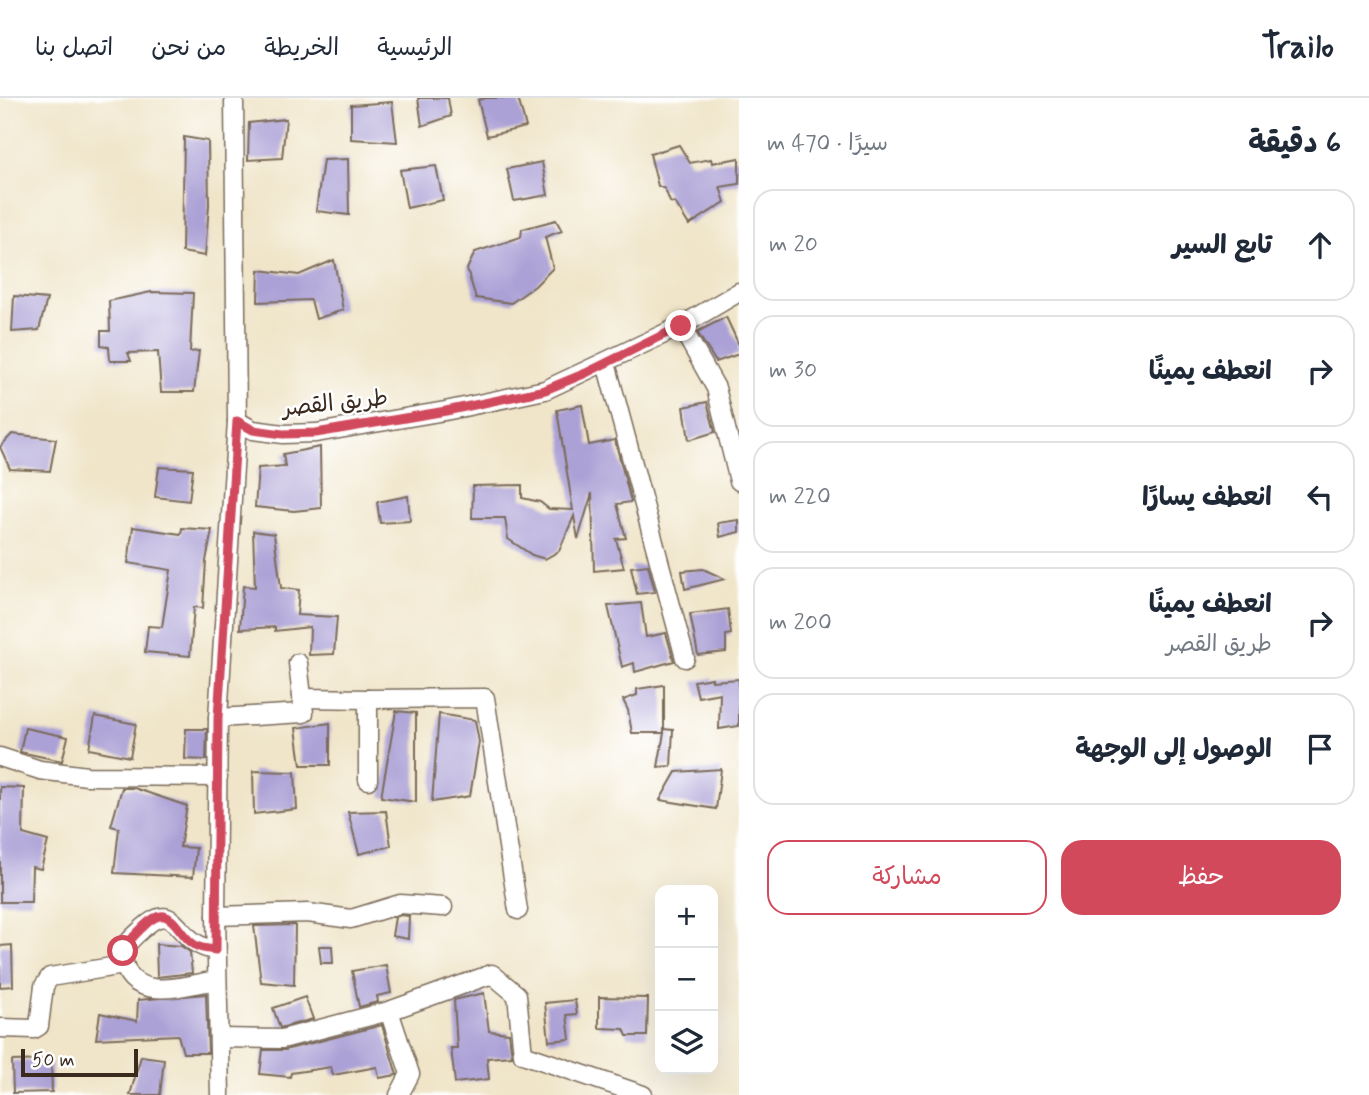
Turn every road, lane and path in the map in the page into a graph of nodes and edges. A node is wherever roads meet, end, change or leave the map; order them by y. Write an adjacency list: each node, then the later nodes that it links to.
1 (234, 98): 5 (street)
2 (739, 292): 3 (street, طريق القصر)
3 (681, 326): 4 (street, طريق القصر); 6 (street)
4 (606, 363): 5 (street, طريق القصر); 7 (street)
5 (237, 421): 11 (street)
6 (739, 481)
7 (685, 658)
8 (298, 663): 9 (street)
9 (302, 698): 10 (street); 11 (street)
10 (368, 699): 14 (street); 16 (street)
11 (218, 718): 13 (street)
12 (0, 757): 13 (street)
13 (218, 777): 17 (street)
14 (368, 780)
15 (443, 907): 17 (street)
16 (517, 910)
17 (216, 916): 18 (street)
18 (216, 950): 19 (street); 20 (street)
19 (124, 965): 20 (street); 22 (street)
20 (217, 980): 23 (street)
21 (390, 1011): 23 (street); 25 (street); 26 (street)
22 (0, 1028)
23 (219, 1038): 24 (street)
24 (220, 1095)
25 (399, 1095)
26 (643, 1095)

